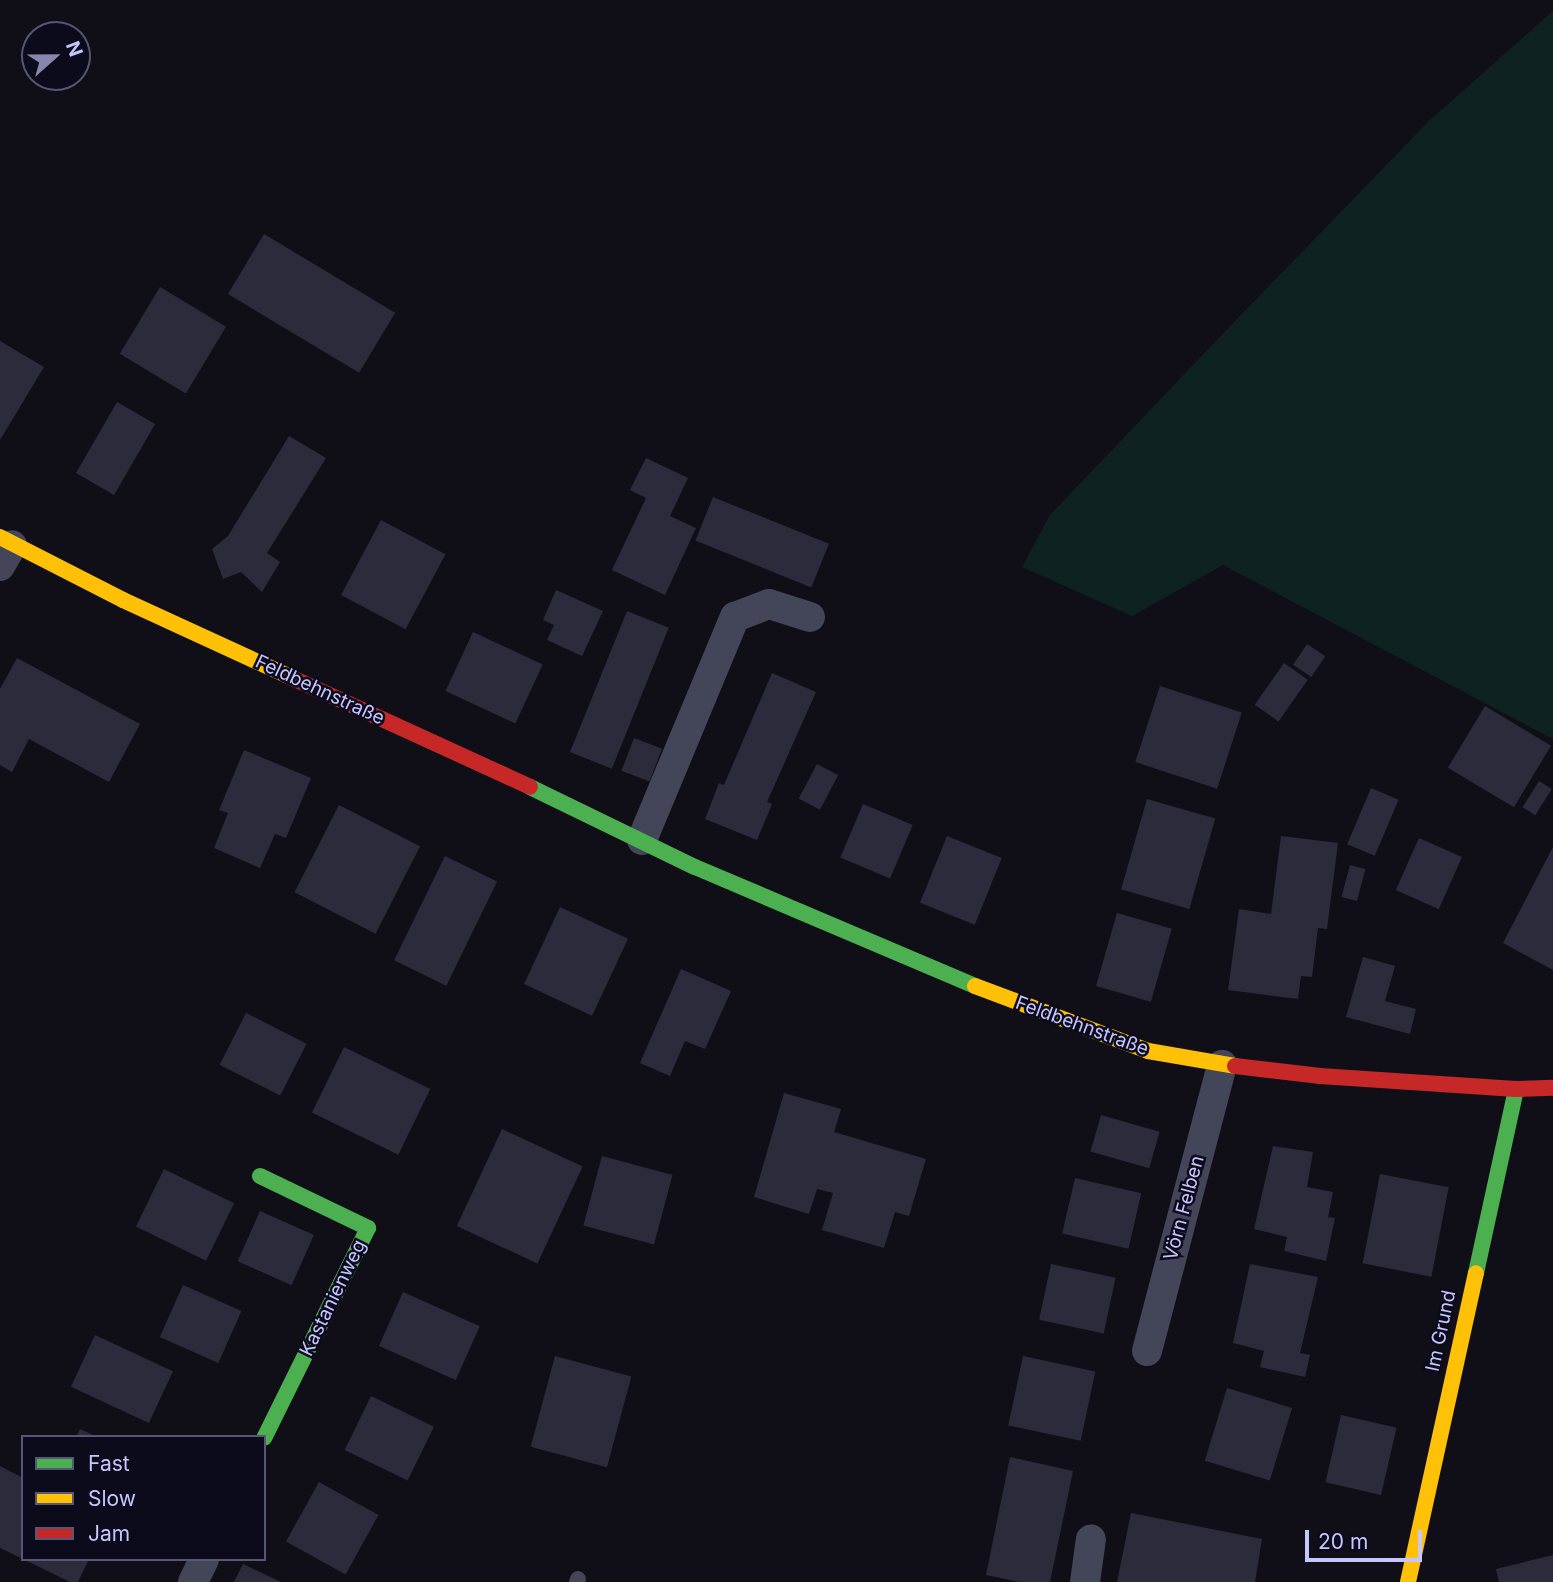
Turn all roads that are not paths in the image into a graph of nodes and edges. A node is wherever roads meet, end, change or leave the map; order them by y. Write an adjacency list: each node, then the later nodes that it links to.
1 (4, 549): 3 (street, Feldbehnstraße)
2 (810, 617): 3 (street)
3 (642, 840): 4 (street, Feldbehnstraße)
4 (1222, 1065): 6 (street, Feldbehnstraße); 8 (street, Vörn Felben)
5 (1553, 1088): 6 (street, Feldbehnstraße)
6 (1516, 1090): 14 (street, Im Grund)
7 (260, 1176): 9 (street, Kastanienweg)
8 (1147, 1351)
9 (265, 1435)
10 (1091, 1539): 13 (street)
11 (203, 1561): 12 (street)
12 (193, 1582)
13 (1085, 1582)
14 (1408, 1582)

